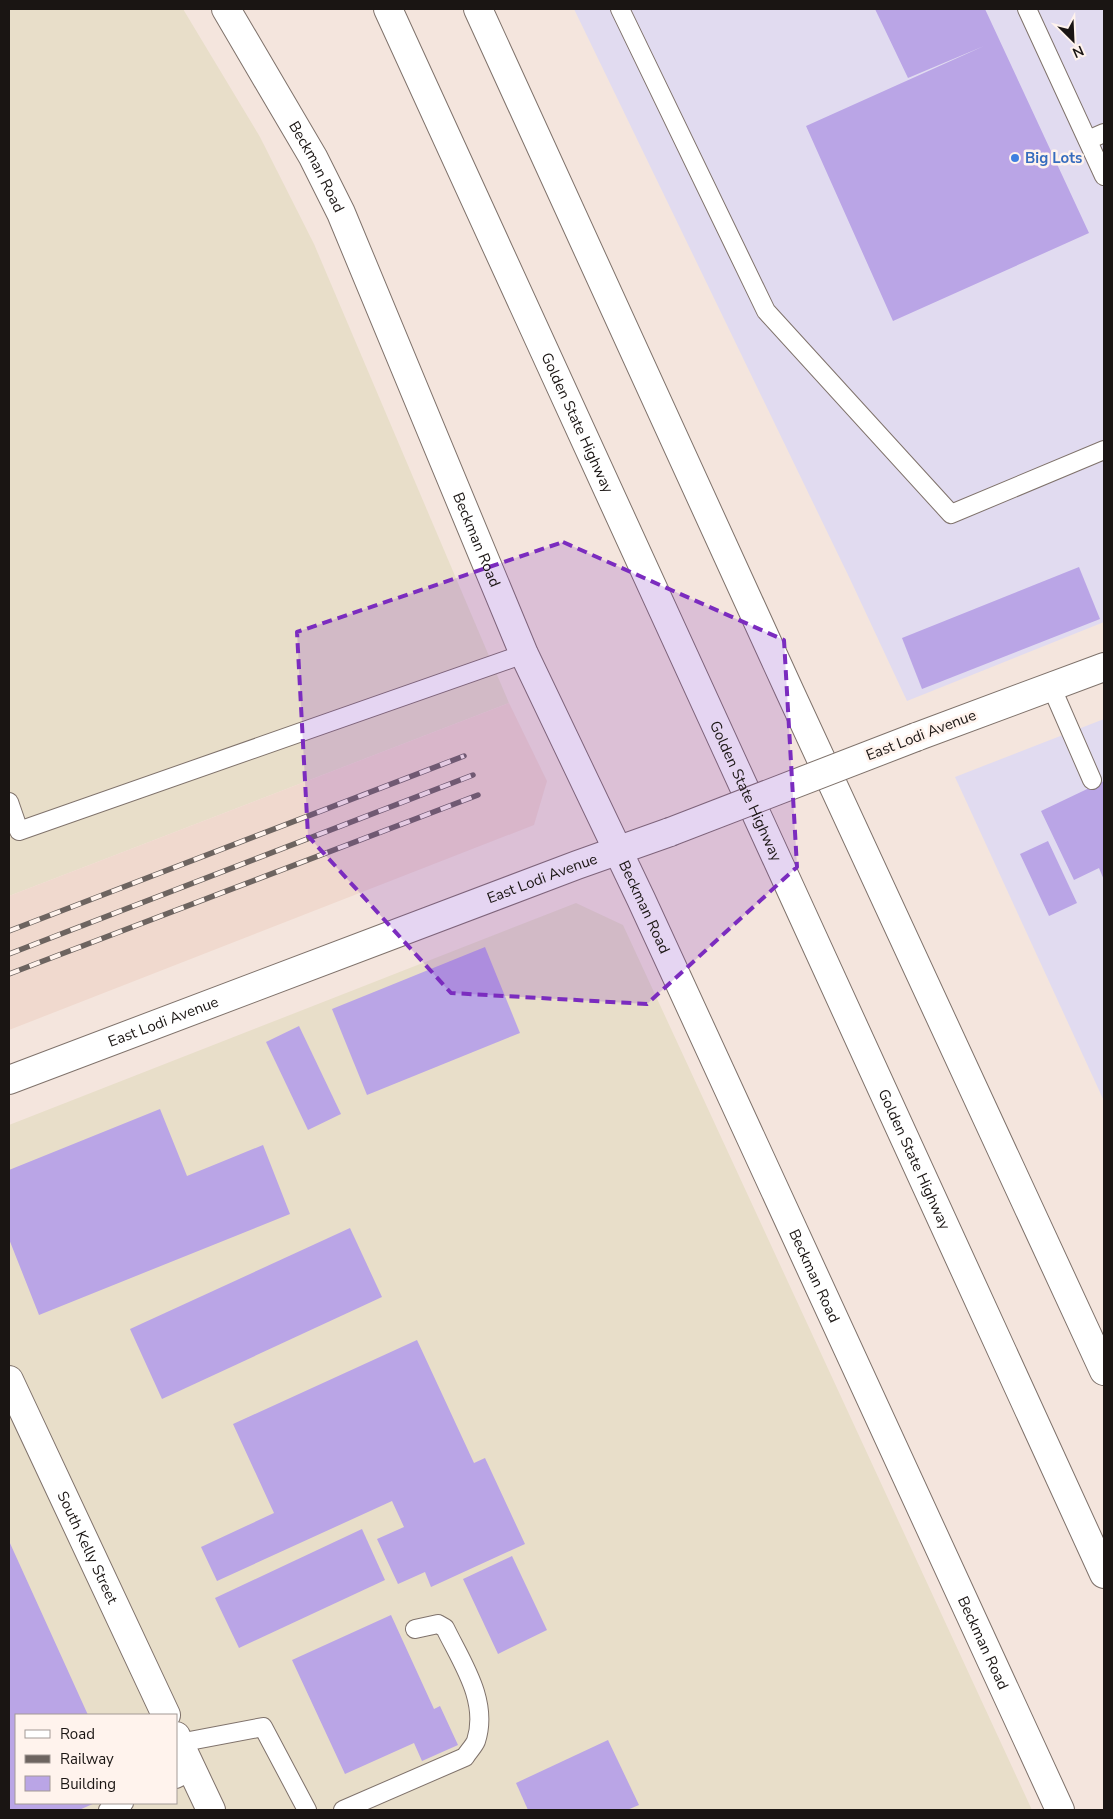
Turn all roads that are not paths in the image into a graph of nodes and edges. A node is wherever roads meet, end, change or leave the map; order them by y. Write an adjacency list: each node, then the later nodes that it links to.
1 (226, 9): 10 (main road, Beckman Road)
2 (388, 9): 19 (main road, Golden State Highway)
3 (478, 9): 17 (main road)
4 (620, 9): 9 (lane)
5 (1027, 9): 7 (lane)
6 (1104, 133): 7 (lane)
7 (1088, 140): 8 (lane)
8 (1104, 176)
9 (1104, 450)
10 (524, 654): 14 (lane); 15 (main road, Beckman Road)
11 (1104, 667): 12 (main road, East Lodi Avenue)
12 (1051, 686): 13 (lane); 15 (main road, East Lodi Avenue, bridge)
13 (1092, 780)
14 (9, 802)
15 (617, 851): 16 (main road, East Lodi Avenue); 29 (main road, Beckman Road)
16 (9, 1080)
17 (1104, 1371)
18 (9, 1380): 21 (main road, South Kelly Street)
19 (1104, 1574)
20 (415, 1629): 28 (lane)
21 (166, 1714)
22 (178, 1739): 23 (main road); 27 (lane)
23 (184, 1775): 26 (main road)
24 (122, 1804): 25 (lane)
25 (108, 1810)
26 (211, 1810)
27 (307, 1810)
28 (343, 1810)
29 (1060, 1810)

